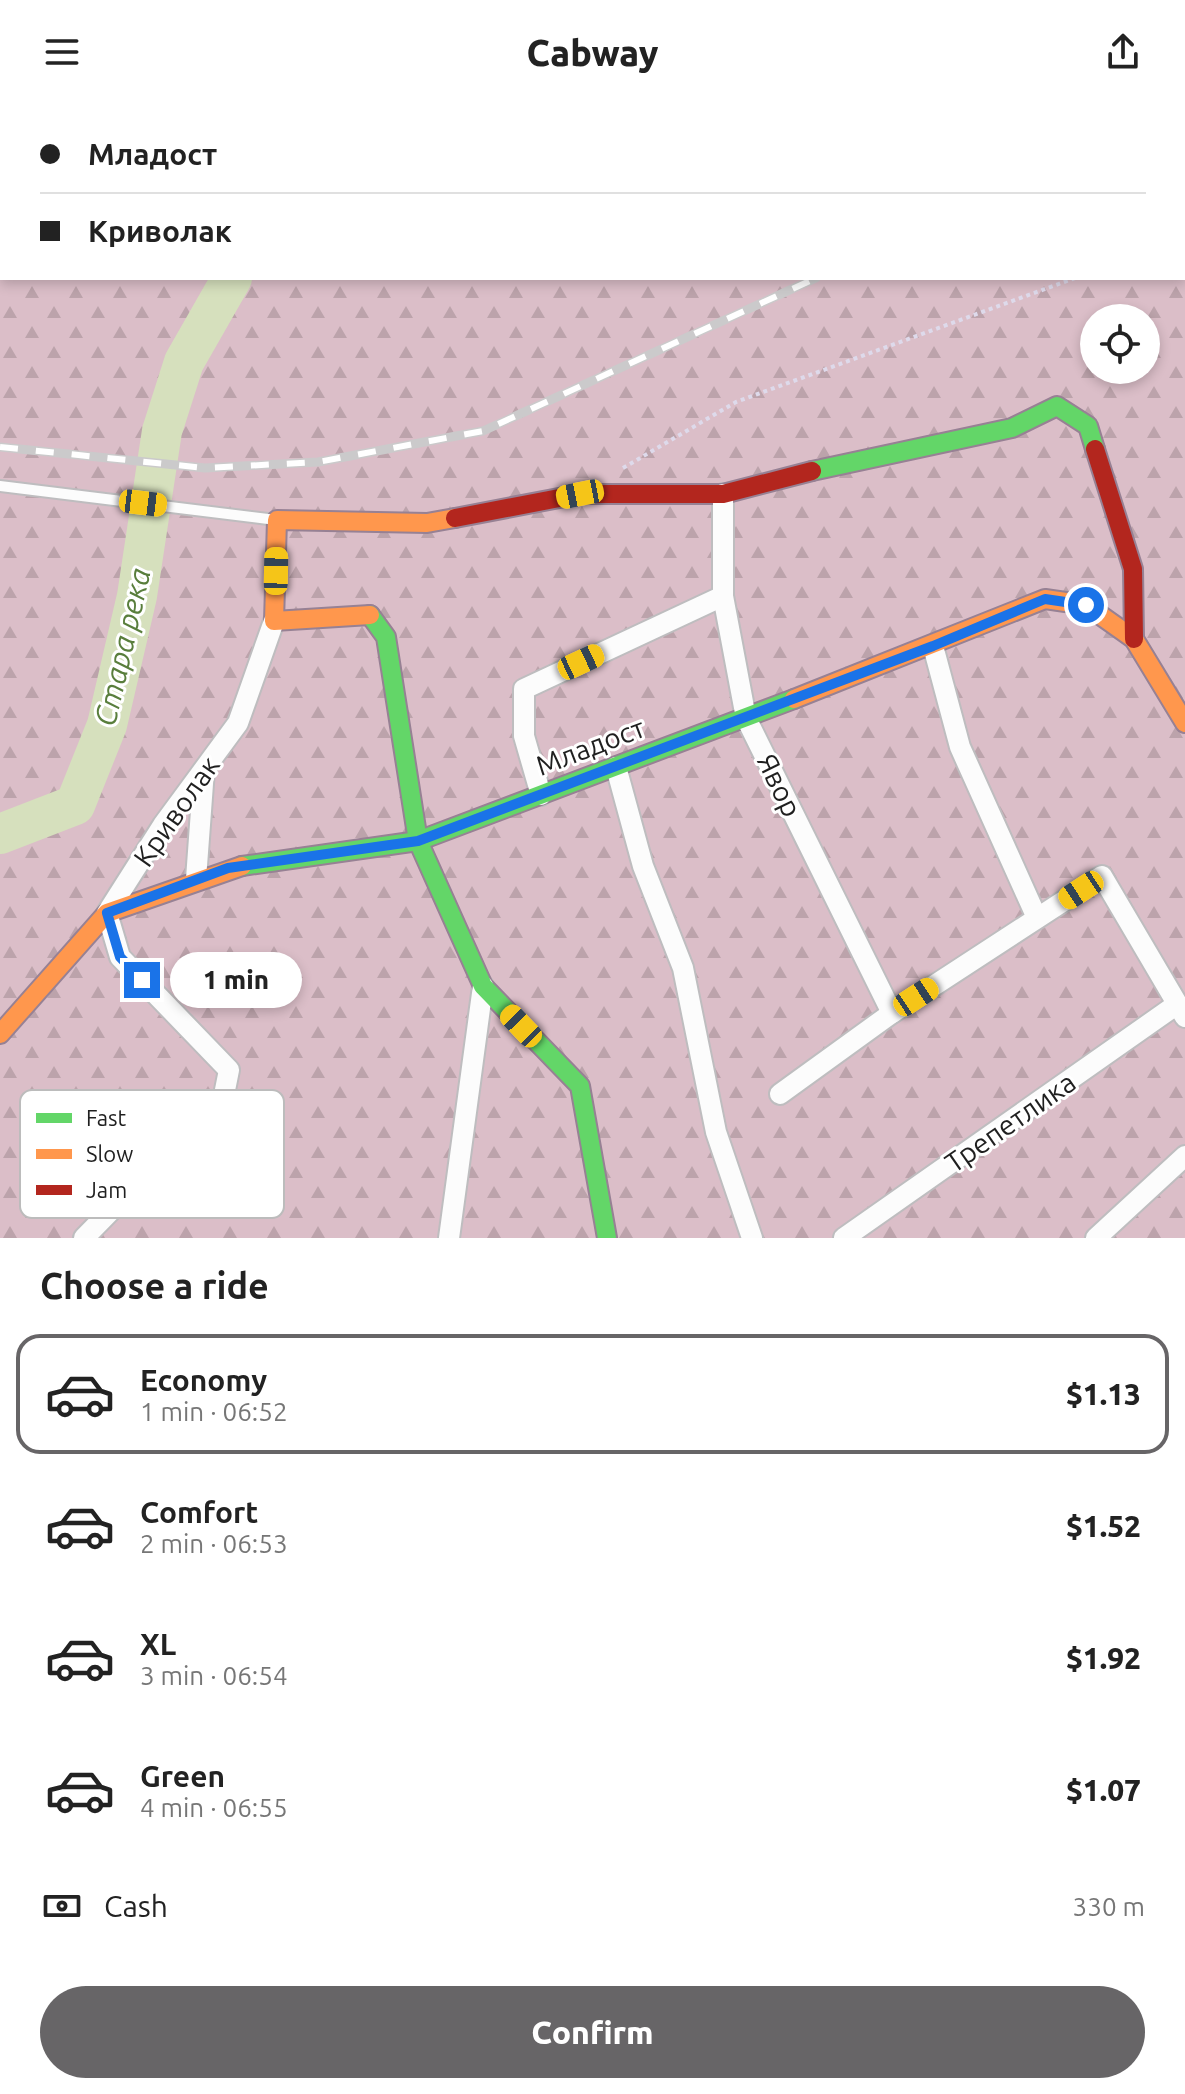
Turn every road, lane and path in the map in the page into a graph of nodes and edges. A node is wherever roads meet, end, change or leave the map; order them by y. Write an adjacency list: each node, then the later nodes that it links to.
1 (1070, 280): 2 (path)
2 (619, 471)
3 (0, 486): 5 (lane)
4 (723, 494): 5 (street); 6 (street, Явор); 8 (street)
5 (277, 520): 7 (street)
6 (723, 596): 10 (street, Явор); 14 (street)
7 (274, 621): 13 (street, Криволак); 15 (street)
8 (1134, 639): 9 (street, Младост); 11 (street, Младост)
9 (933, 646): 10 (street, Младост); 18 (street)
10 (746, 718): 12 (street, Младост); 21 (street, Явор)
11 (1185, 723)
12 (616, 767): 14 (street, Младост); 30 (street)
13 (204, 770): 16 (street); 17 (street, Криволак)
14 (541, 795): 15 (street, Младост)
15 (418, 841): 16 (street, Младост); 19 (street)
16 (196, 879): 17 (street, Младост)
17 (107, 913): 22 (street, Младост); 23 (street)
18 (1037, 918): 20 (street); 21 (street)
19 (483, 986): 28 (street); 29 (street)
20 (1180, 1011): 31 (street, Трепетлика)
21 (892, 1013): 24 (street)
22 (0, 1034)
23 (225, 1090)
24 (780, 1094)
25 (1185, 1156): 32 (street)
26 (104, 1218): 27 (street)
27 (84, 1238)
28 (449, 1238)
29 (607, 1238)
30 (752, 1238)
31 (844, 1238)
32 (1096, 1238)

